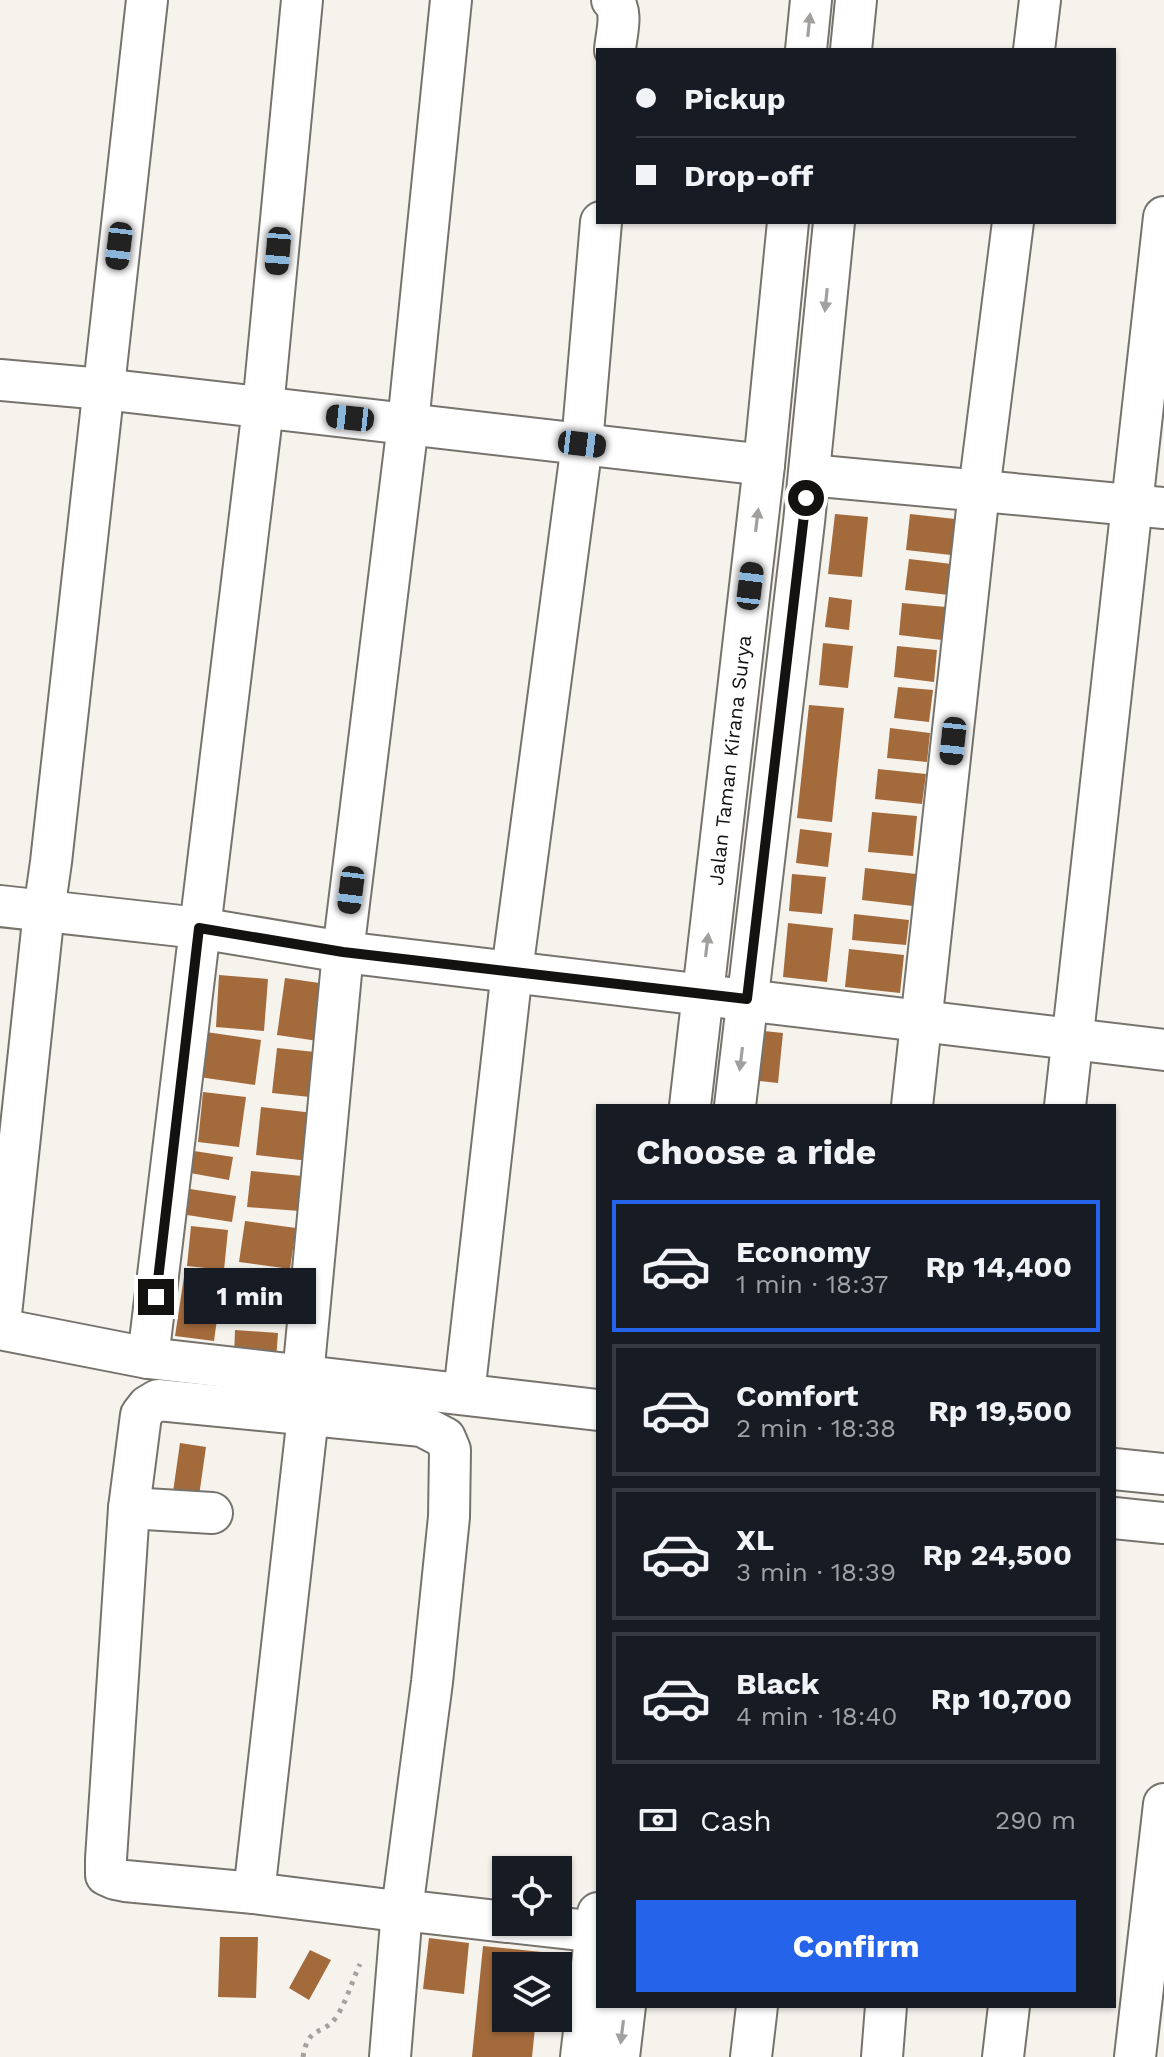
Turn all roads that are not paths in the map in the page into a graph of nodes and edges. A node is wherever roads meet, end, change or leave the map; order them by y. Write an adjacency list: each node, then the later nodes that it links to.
1 (147, 0): 18 (street)
2 (302, 0): 19 (street)
3 (451, 0): 20 (street)
4 (612, 0): 8 (street)
5 (811, 0): 9 (street, one-way to 5)
6 (856, 0): 10 (street)
7 (1040, 0): 11 (street)
8 (615, 48)
9 (806, 48)
10 (851, 48)
11 (1034, 48)
12 (1164, 217): 25 (street)
13 (601, 224): 21 (street)
14 (788, 224): 22 (street, Jalan Taman Kirana Surya)
15 (834, 224): 23 (street, one-way to 23)
16 (1013, 224): 24 (street)
17 (0, 380): 18 (street)
18 (103, 389): 19 (street); 27 (street)
19 (263, 408): 20 (street); 28 (street)
20 (408, 424): 21 (street); 29 (street)
21 (582, 444): 22 (street); 30 (street)
22 (764, 465): 31 (street, Jalan Taman Kirana Surya, one-way to 22)
23 (809, 475): 24 (street); 32 (street)
24 (979, 491): 25 (street); 33 (street)
25 (1148, 507): 34 (street)
26 (0, 906): 27 (street)
27 (44, 911): 28 (street); 40 (street)
28 (199, 928): 29 (street); 41 (street)
29 (343, 952): 30 (street); 42 (street)
30 (512, 971): 31 (street); 43 (street)
31 (702, 994): 32 (street); 36 (street, Jalan Taman Kirana Surya)
32 (747, 999): 33 (street); 37 (street, one-way to 37)
33 (922, 1022): 34 (street); 38 (street)
34 (1072, 1039): 35 (street); 39 (street)
35 (1164, 1050)
36 (690, 1104)
37 (735, 1104)
38 (912, 1104)
39 (1065, 1104)
40 (0, 1326): 41 (street)
41 (148, 1358): 42 (street)
42 (303, 1376): 43 (street)
43 (464, 1394): 44 (street)
44 (596, 1410)
45 (308, 1416): 48 (street); 53 (street); 54 (street)
46 (1116, 1469): 47 (street)
47 (1164, 1474)
48 (129, 1508): 49 (street); 53 (street)
49 (212, 1513)
50 (1116, 1518): 51 (street)
51 (1164, 1523)
52 (1164, 1804): 59 (street)
53 (254, 1893): 54 (street)
54 (402, 1910): 55 (street); 64 (street)
55 (492, 1920)
56 (572, 1924): 57 (street)
57 (596, 1925)
58 (596, 1933): 65 (street)
59 (1141, 1968): 70 (street)
60 (625, 2008): 66 (street, one-way to 66)
61 (757, 2008): 67 (street)
62 (886, 2008): 68 (street)
63 (1009, 2008): 69 (street)
64 (390, 2057)
65 (581, 2057)
66 (619, 2057)
67 (751, 2057)
68 (882, 2057)
69 (1003, 2057)
70 (1135, 2057)

